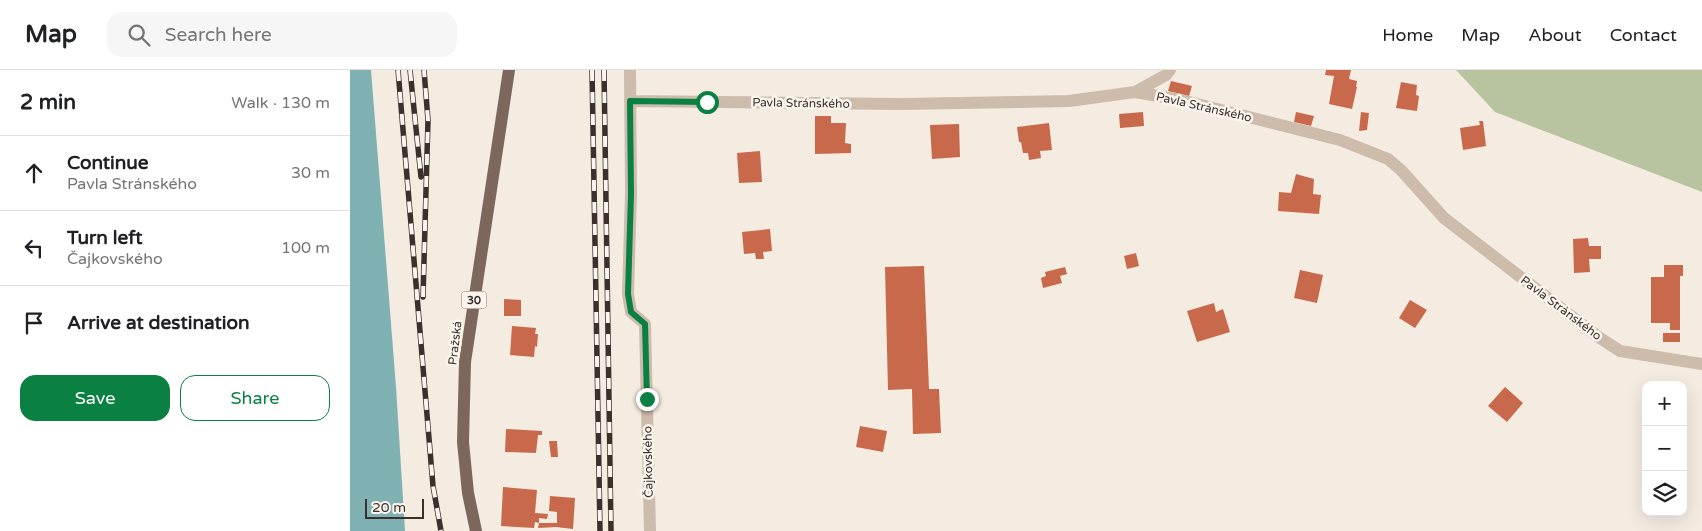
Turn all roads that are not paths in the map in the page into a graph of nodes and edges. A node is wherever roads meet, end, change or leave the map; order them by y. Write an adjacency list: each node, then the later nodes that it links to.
1 (509, 70): 7 (main road, Pražská / 30)
2 (630, 70): 5 (street, Čajkovského)
3 (1170, 70): 4 (street)
4 (1135, 92): 5 (street, Pavla Stránského); 6 (street, Pavla Stránského)
5 (630, 101): 8 (street, Čajkovského)
6 (1702, 364)
7 (476, 531)
8 (650, 531)

